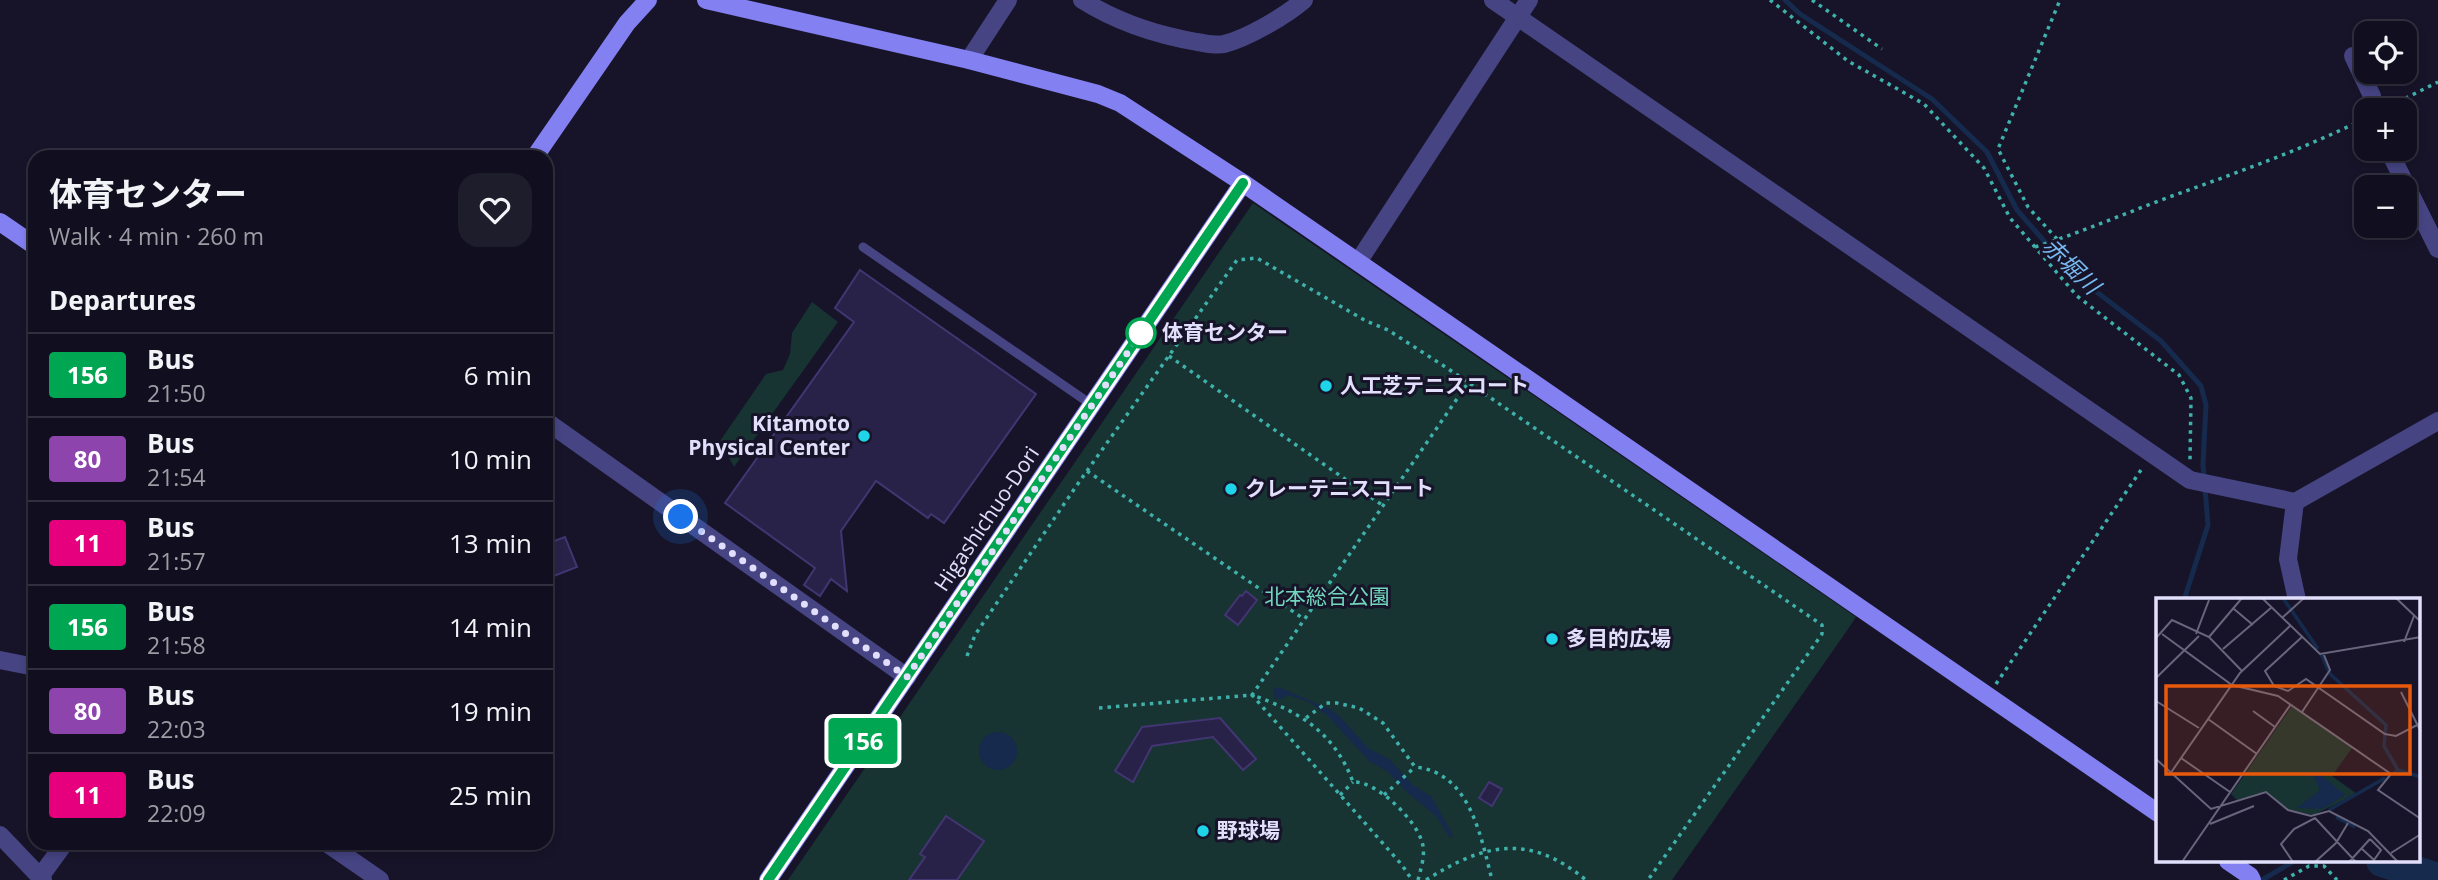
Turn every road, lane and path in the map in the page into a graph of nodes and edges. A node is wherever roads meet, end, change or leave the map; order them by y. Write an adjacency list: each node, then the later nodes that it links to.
1 (648, 0): 19 (street)
2 (706, 0): 14 (street)
3 (1009, 0): 14 (street)
4 (1082, 0): 5 (street)
5 (1304, 0)
6 (1493, 0): 11 (street)
7 (1528, 0): 11 (street)
8 (1770, 0): 26 (path)
9 (1812, 0): 12 (path)
10 (2060, 0): 23 (path)
11 (1517, 17): 28 (street); 34 (street)
12 (1882, 49)
13 (2353, 56): 16 (street)
14 (969, 60): 21 (street)
15 (2438, 82): 17 (path)
16 (2372, 98)
17 (2406, 98)
18 (2354, 124): 23 (path)
19 (540, 150)
20 (2394, 161): 27 (street)
21 (1243, 183): 28 (street); 31 (street, Higashichuo-Dori)
22 (0, 222): 24 (street)
23 (2058, 240): 26 (path)
24 (28, 241)
25 (863, 247): 31 (lane)
26 (2035, 247): 36 (path)
27 (2438, 249)
28 (1358, 262): 46 (street)
29 (1169, 356): 30 (path); 35 (path); 38 (path)
30 (1468, 383): 38 (path); 67 (path)
31 (1092, 405): 44 (street, Higashichuo-Dori)
32 (2438, 421): 37 (street)
33 (553, 426): 44 (street)
34 (2152, 453): 36 (street); 46 (path)
35 (1087, 471): 40 (path); 41 (path)
36 (2190, 480): 37 (street)
37 (2295, 502): 39 (street)
38 (1383, 505): 40 (path)
39 (2297, 598)
40 (1304, 619): 45 (path)
41 (967, 656)
42 (0, 660): 43 (street)
43 (28, 666)
44 (907, 677): 62 (street, Higashichuo-Dori)
45 (1252, 695): 47 (path); 48 (path); 51 (path)
46 (1988, 696): 53 (street)
47 (1099, 708)
48 (1306, 719): 49 (path); 50 (path)
49 (1416, 767): 52 (path); 57 (path)
50 (1353, 782): 51 (path); 52 (path)
51 (1340, 795): 63 (path)
52 (1384, 795): 64 (path)
53 (2156, 812)
54 (0, 835): 59 (street)
55 (60, 850): 59 (street)
56 (337, 850): 61 (street)
57 (1484, 852): 60 (path); 65 (path); 66 (path)
58 (2229, 862): 68 (street)
59 (41, 878)
60 (1583, 879)
61 (380, 880)
62 (768, 880)
63 (1412, 880)
64 (1418, 880)
65 (1426, 880)
66 (1492, 880)
67 (1648, 880)
68 (2252, 880)
69 (2284, 880): 70 (path)
70 (2337, 880)

